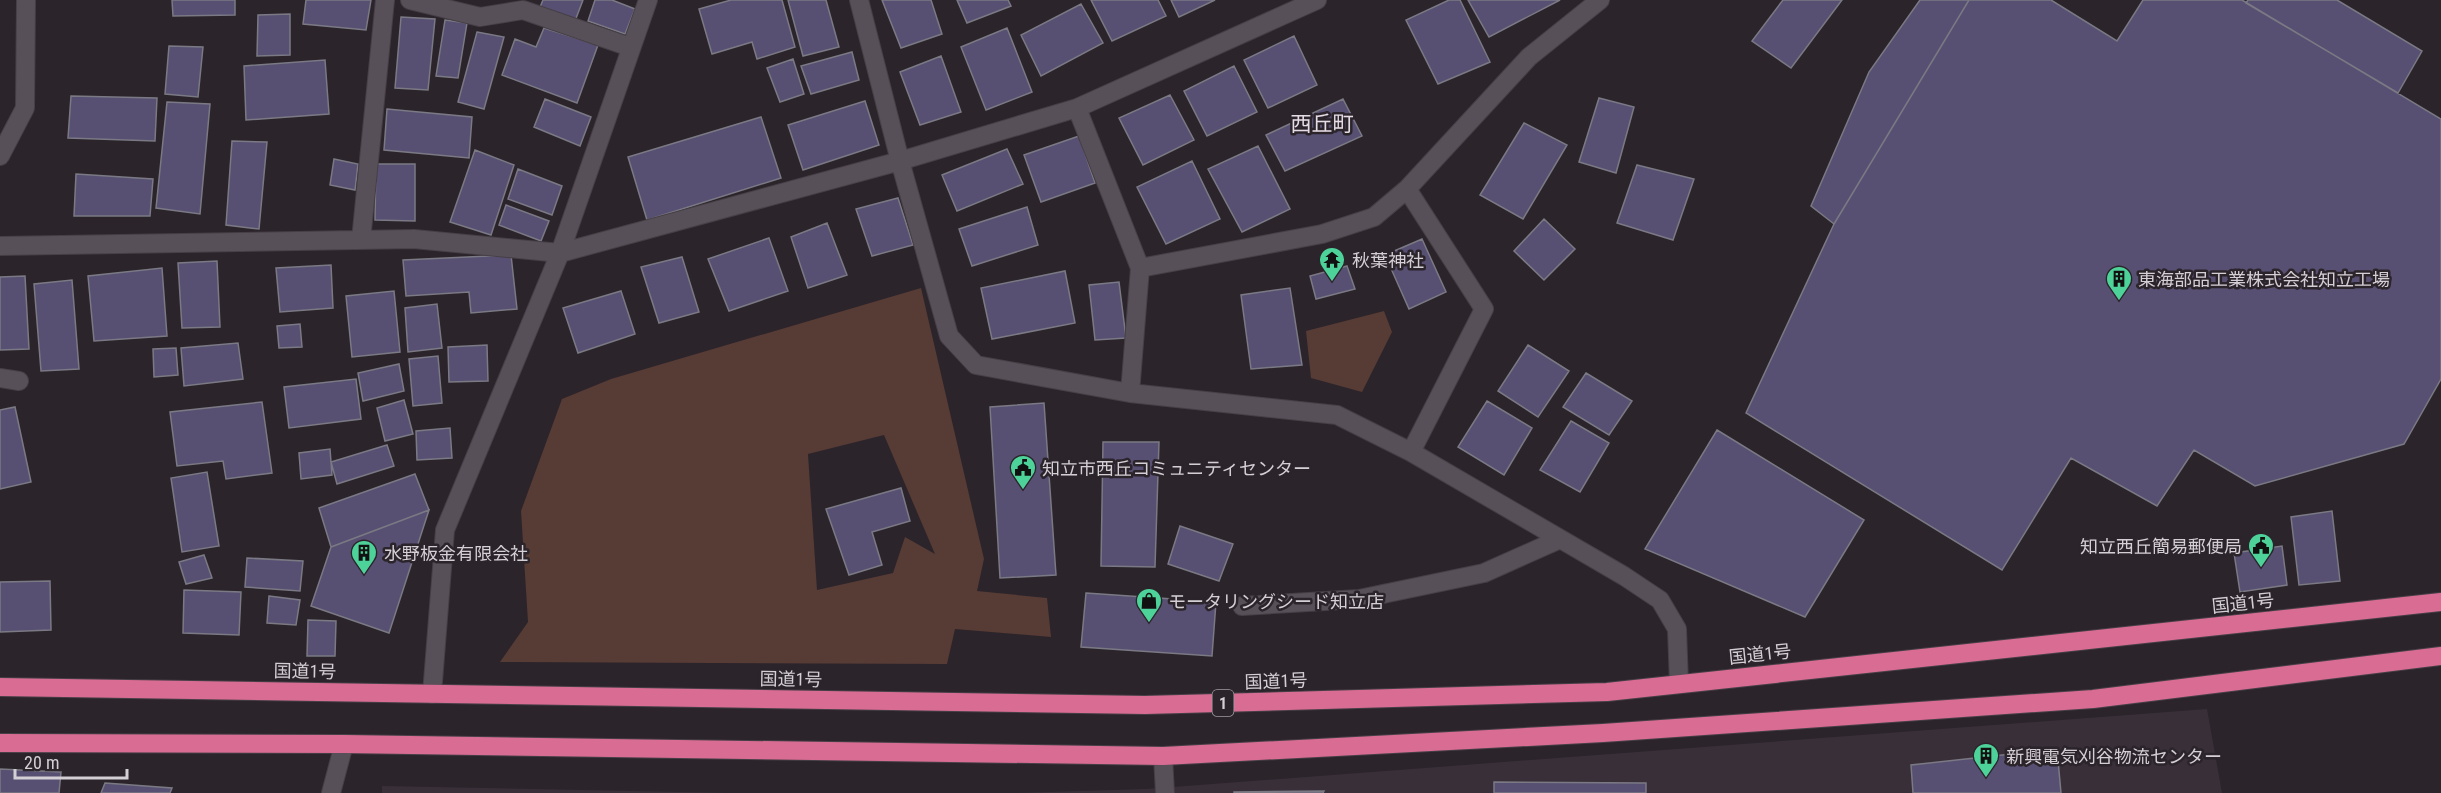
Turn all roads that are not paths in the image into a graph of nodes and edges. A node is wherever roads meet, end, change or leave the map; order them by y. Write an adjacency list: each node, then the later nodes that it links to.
1 (26, 0): 10 (street)
2 (385, 0): 13 (street)
3 (410, 0): 8 (street)
4 (648, 0): 8 (street)
5 (859, 0): 11 (street)
6 (1317, 0): 9 (street)
7 (1600, 0): 12 (street)
8 (630, 47): 15 (street)
9 (1077, 108): 11 (street); 16 (street)
10 (0, 156)
11 (900, 161): 15 (street); 19 (street)
12 (1407, 189): 16 (street); 20 (street)
13 (361, 240): 14 (street); 15 (street)
14 (0, 246)
15 (560, 253): 27 (street)
16 (1140, 268): 19 (street)
17 (0, 378): 18 (street)
18 (19, 381)
19 (1130, 393): 20 (street)
20 (1411, 452): 21 (street)
21 (1560, 539): 23 (street); 25 (street)
22 (2441, 602): 25 (highway, 国道1号 / 1)
23 (1242, 606)
24 (2441, 656): 30 (highway)
25 (1679, 684): 27 (highway, 国道1号 / 1)
26 (0, 687): 27 (highway, 国道1号 / 1)
27 (432, 694)
28 (0, 743): 29 (highway)
29 (344, 744): 30 (highway); 31 (street)
30 (1164, 756): 32 (street)
31 (331, 793)
32 (1165, 793)

